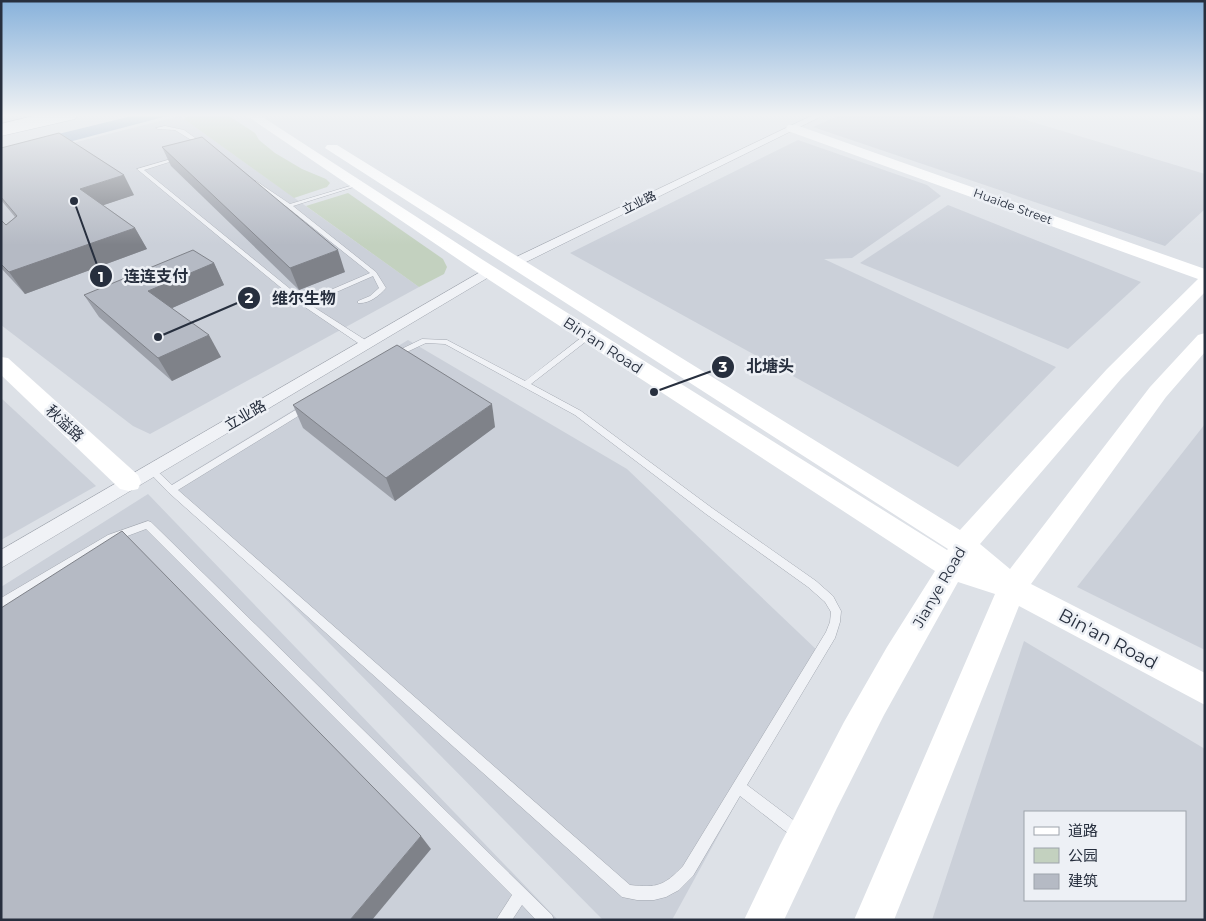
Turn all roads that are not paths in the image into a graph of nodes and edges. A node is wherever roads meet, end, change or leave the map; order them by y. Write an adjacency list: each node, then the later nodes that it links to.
1 (176, 159): 15 (lane)
2 (319, 159): 7 (main road, Bin'an Road)
3 (350, 159): 9 (main road, Bin'an Road)
4 (728, 159): 9 (street, 立业路)
5 (879, 159): 12 (main road, Huaide Street)
6 (249, 178): 8 (lane)
7 (358, 184): 8 (lane); 10 (main road, Bin'an Road)
8 (290, 206): 11 (lane)
9 (514, 263): 26 (main road, Bin'an Road)
10 (489, 271): 16 (main road, Bin'an Road); 18 (street, 立业路)
11 (374, 273): 14 (lane); 15 (lane)
12 (1205, 275)
13 (1205, 282): 26 (main road, Jianye Road)
14 (360, 302)
15 (304, 304): 18 (lane)
16 (590, 336): 21 (lane); 26 (main road, Bin'an Road)
17 (1205, 339): 28 (main road)
18 (367, 345): 23 (street, 立业路)
19 (383, 361): 21 (lane)
20 (1, 363): 24 (main road, 秋溢路)
21 (526, 384): 31 (lane)
22 (316, 401): 25 (lane)
23 (151, 470): 24 (street, 立业路); 25 (lane)
24 (130, 482): 27 (street, 立业路)
25 (171, 490): 31 (lane)
26 (957, 557): 28 (main road, Bin'an Road); 32 (main road, Jianye Road)
27 (1, 560)
28 (1012, 588): 30 (main road, Bin'an Road); 37 (main road)
29 (1, 604): 33 (lane)
30 (1205, 690)
31 (739, 787): 32 (lane)
32 (804, 836): 36 (main road, Jianye Road)
33 (521, 895): 34 (lane); 35 (lane)
34 (503, 920)
35 (547, 920)
36 (764, 920)
37 (874, 920)

